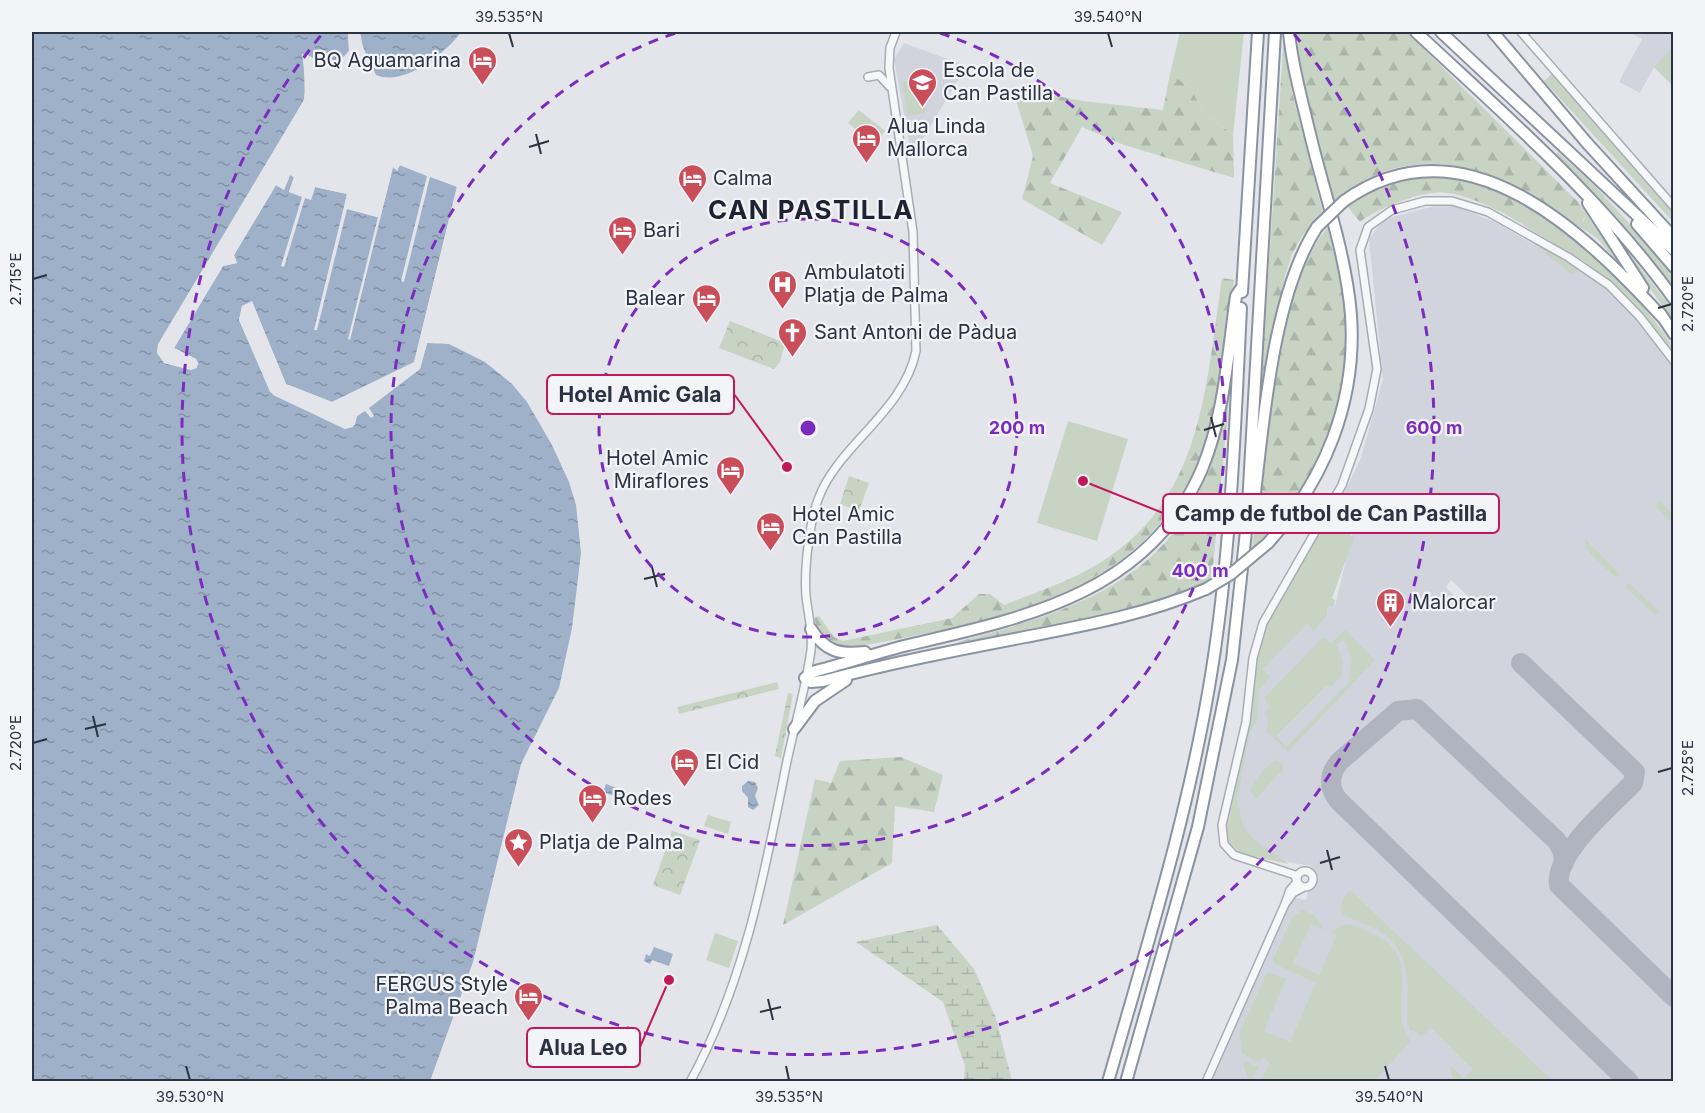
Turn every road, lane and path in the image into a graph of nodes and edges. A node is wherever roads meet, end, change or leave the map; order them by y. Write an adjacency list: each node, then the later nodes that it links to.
1 (896, 32): 10 (street)
2 (1258, 32): 17 (highway)
3 (1275, 32): 22 (highway)
4 (1289, 32): 25 (highway, bridge)
5 (1416, 32): 11 (highway)
6 (1441, 32): 12 (highway)
7 (1493, 32): 14 (highway)
8 (1521, 32): 13 (street)
9 (868, 77): 10 (street)
10 (891, 90): 23 (street)
11 (1576, 182): 18 (highway); 19 (highway)
12 (1606, 188): 15 (highway); 16 (highway)
13 (1674, 207)
14 (1671, 234)
15 (1674, 250)
16 (1674, 267)
17 (1242, 287): 24 (highway); 32 (highway)
18 (1674, 299)
19 (1664, 319): 20 (highway); 22 (highway, bridge)
20 (1674, 334)
21 (1674, 361): 28 (street)
22 (1246, 522): 33 (highway)
23 (811, 629): 24 (highway); 26 (street)
24 (895, 648): 26 (highway)
25 (883, 667): 26 (highway); 27 (highway)
26 (805, 678): 27 (street)
27 (794, 729): 31 (street)
28 (1297, 880): 29 (street); 29 (street); 30 (street)
29 (1304, 887): 30 (street)
30 (1286, 904): 34 (street)
31 (690, 1082)
32 (1108, 1082)
33 (1126, 1082)
34 (1206, 1082)

